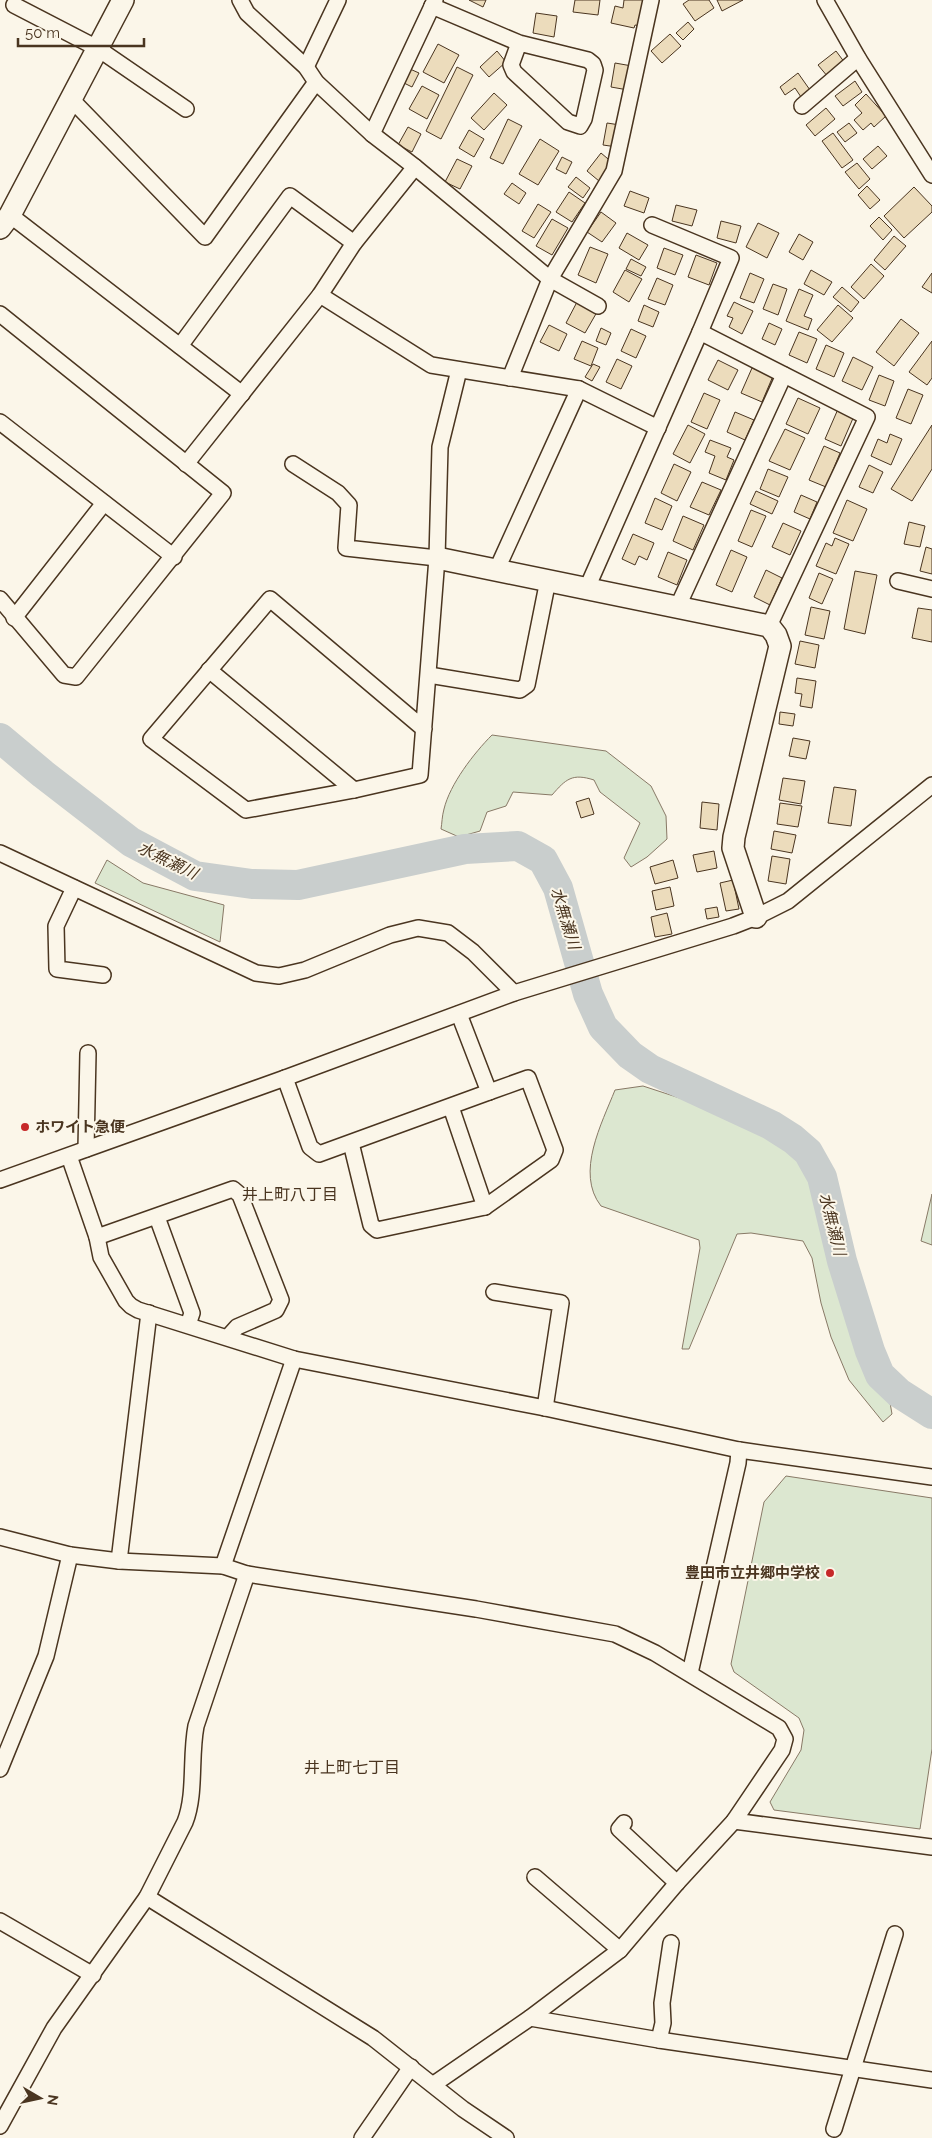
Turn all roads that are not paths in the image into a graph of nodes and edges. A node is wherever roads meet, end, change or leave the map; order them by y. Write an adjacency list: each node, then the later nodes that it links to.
1 (123, 0): 9 (street)
2 (240, 0): 11 (street)
3 (338, 0): 11 (street)
4 (651, 0): 22 (street)
5 (825, 0): 10 (street)
6 (434, 3): 8 (street); 16 (street)
7 (14, 5): 9 (street)
8 (519, 43): 8 (street)
9 (98, 48): 13 (street); 15 (street)
10 (858, 58): 14 (street); 18 (street)
11 (306, 67): 12 (street)
12 (316, 82): 13 (street); 16 (street)
13 (71, 99): 19 (street)
14 (802, 106)
15 (186, 109)
16 (372, 134): 17 (street)
17 (415, 167): 21 (street); 22 (street)
18 (932, 175)
19 (5, 222): 27 (street)
20 (652, 225): 26 (street)
21 (354, 243): 23 (street); 27 (street)
22 (550, 278): 24 (street); 30 (street)
23 (320, 295): 28 (street); 32 (street)
24 (598, 306)
25 (0, 314): 35 (street)
26 (700, 332): 29 (street); 34 (street)
27 (180, 346): 32 (street)
28 (459, 370): 30 (street); 39 (street)
29 (784, 375): 46 (street); 48 (street)
30 (510, 378): 31 (street)
31 (579, 389): 34 (street); 40 (street)
32 (242, 394): 35 (street)
33 (0, 422): 37 (street)
34 (658, 428): 43 (street)
35 (186, 464): 38 (street)
36 (293, 464): 39 (street)
37 (104, 503): 38 (street); 47 (street)
38 (174, 557): 47 (street)
39 (437, 558): 40 (street); 50 (street)
40 (496, 569): 41 (street)
41 (548, 580): 43 (street); 50 (street)
42 (898, 581): 44 (street)
43 (587, 588): 46 (street)
44 (932, 589)
45 (0, 599): 47 (street)
46 (678, 606): 48 (street)
47 (14, 618)
48 (769, 626): 56 (street)
49 (208, 670): 51 (street); 53 (street); 53 (street)
50 (429, 675): 51 (street)
51 (424, 729): 53 (street)
52 (932, 784): 56 (street)
53 (354, 790)
54 (0, 853): 55 (street)
55 (74, 888): 57 (street); 58 (street)
56 (756, 917): 58 (street)
57 (103, 975)
58 (514, 993): 59 (street)
59 (459, 1014): 61 (street); 62 (street)
60 (88, 1053): 65 (street)
61 (285, 1078): 64 (street); 65 (street)
62 (489, 1092): 63 (street); 68 (street)
63 (451, 1106): 64 (street); 68 (street)
64 (351, 1143): 68 (street)
65 (86, 1149): 66 (street)
66 (69, 1156): 67 (street); 70 (street)
67 (0, 1180)
68 (486, 1207)
69 (156, 1217): 70 (street); 73 (street); 74 (street)
70 (97, 1237): 72 (street)
71 (494, 1292): 76 (street)
72 (149, 1313): 73 (street); 81 (street)
73 (188, 1325): 74 (street)
74 (228, 1337): 75 (street)
75 (294, 1359): 76 (street); 82 (street)
76 (545, 1408): 77 (street)
77 (739, 1450): 78 (street); 84 (street)
78 (932, 1477)
79 (0, 1537): 80 (street)
80 (70, 1556): 81 (street); 85 (street)
81 (120, 1561): 82 (street)
82 (223, 1566): 83 (street)
83 (247, 1574): 84 (street); 91 (street)
84 (690, 1673): 86 (street)
85 (0, 1769)
86 (734, 1821): 88 (street); 90 (street)
87 (624, 1823): 90 (street)
88 (932, 1847)
89 (536, 1877): 95 (street)
90 (678, 1882): 95 (street)
91 (147, 1897): 96 (street); 99 (street)
92 (0, 1921): 96 (street)
93 (895, 1934): 100 (street)
94 (671, 1943): 98 (street)
95 (620, 1950): 97 (street)
96 (93, 1975): 103 (street)
97 (530, 2018): 98 (street); 102 (street)
98 (659, 2040): 100 (street)
99 (411, 2067): 102 (street); 105 (street)
100 (854, 2069): 101 (street); 104 (street)
101 (932, 2080)
102 (434, 2084): 106 (street)
103 (0, 2126)
104 (834, 2129)
105 (362, 2138)
106 (506, 2138)

